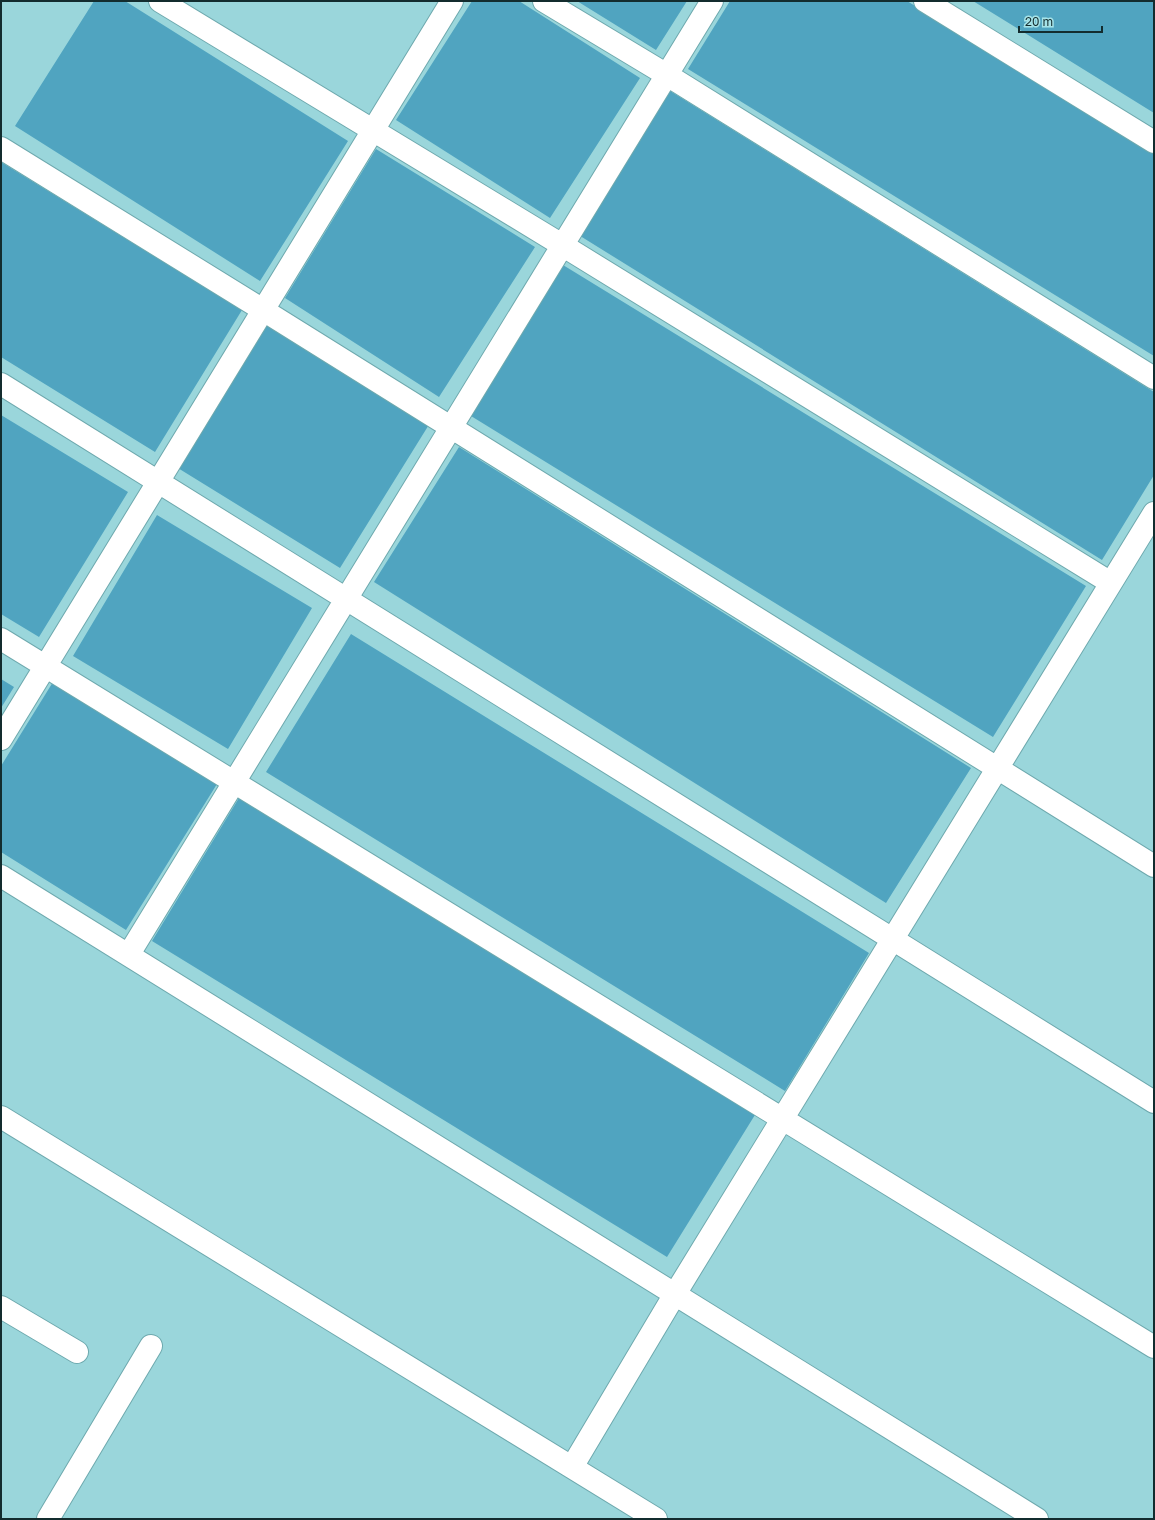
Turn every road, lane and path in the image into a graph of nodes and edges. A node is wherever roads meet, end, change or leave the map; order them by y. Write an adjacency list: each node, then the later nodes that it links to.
1 (160, 1): 7 (street)
2 (452, 1): 7 (street)
3 (544, 1): 6 (street)
4 (712, 1): 6 (street)
5 (925, 1): 8 (street)
6 (667, 75): 10 (street); 12 (street)
7 (373, 130): 10 (street); 11 (street)
8 (1154, 142)
9 (1, 148): 11 (street)
10 (562, 245): 14 (street); 17 (street)
11 (263, 310): 14 (street); 15 (street)
12 (1154, 378)
13 (1, 384): 15 (street)
14 (451, 427): 18 (street); 22 (street)
15 (158, 482): 18 (street); 20 (street)
16 (1154, 513): 17 (street)
17 (1111, 583): 22 (street)
18 (346, 599): 23 (street); 26 (street)
19 (1, 639): 20 (street)
20 (45, 667): 21 (street); 23 (street)
21 (1, 739)
22 (997, 769): 24 (street); 26 (street)
23 (234, 782): 27 (street); 30 (street)
24 (1154, 866)
25 (1, 876): 27 (street)
26 (893, 939): 28 (street); 30 (street)
27 (129, 954): 31 (street)
28 (1154, 1102)
29 (1, 1117): 36 (street)
30 (783, 1118): 31 (street); 34 (street)
31 (675, 1294): 36 (street); 39 (street)
32 (1, 1308): 35 (street)
33 (151, 1346): 37 (street)
34 (1154, 1347)
35 (77, 1352)
36 (572, 1467): 38 (street)
37 (48, 1519)
38 (656, 1519)
39 (1037, 1519)

